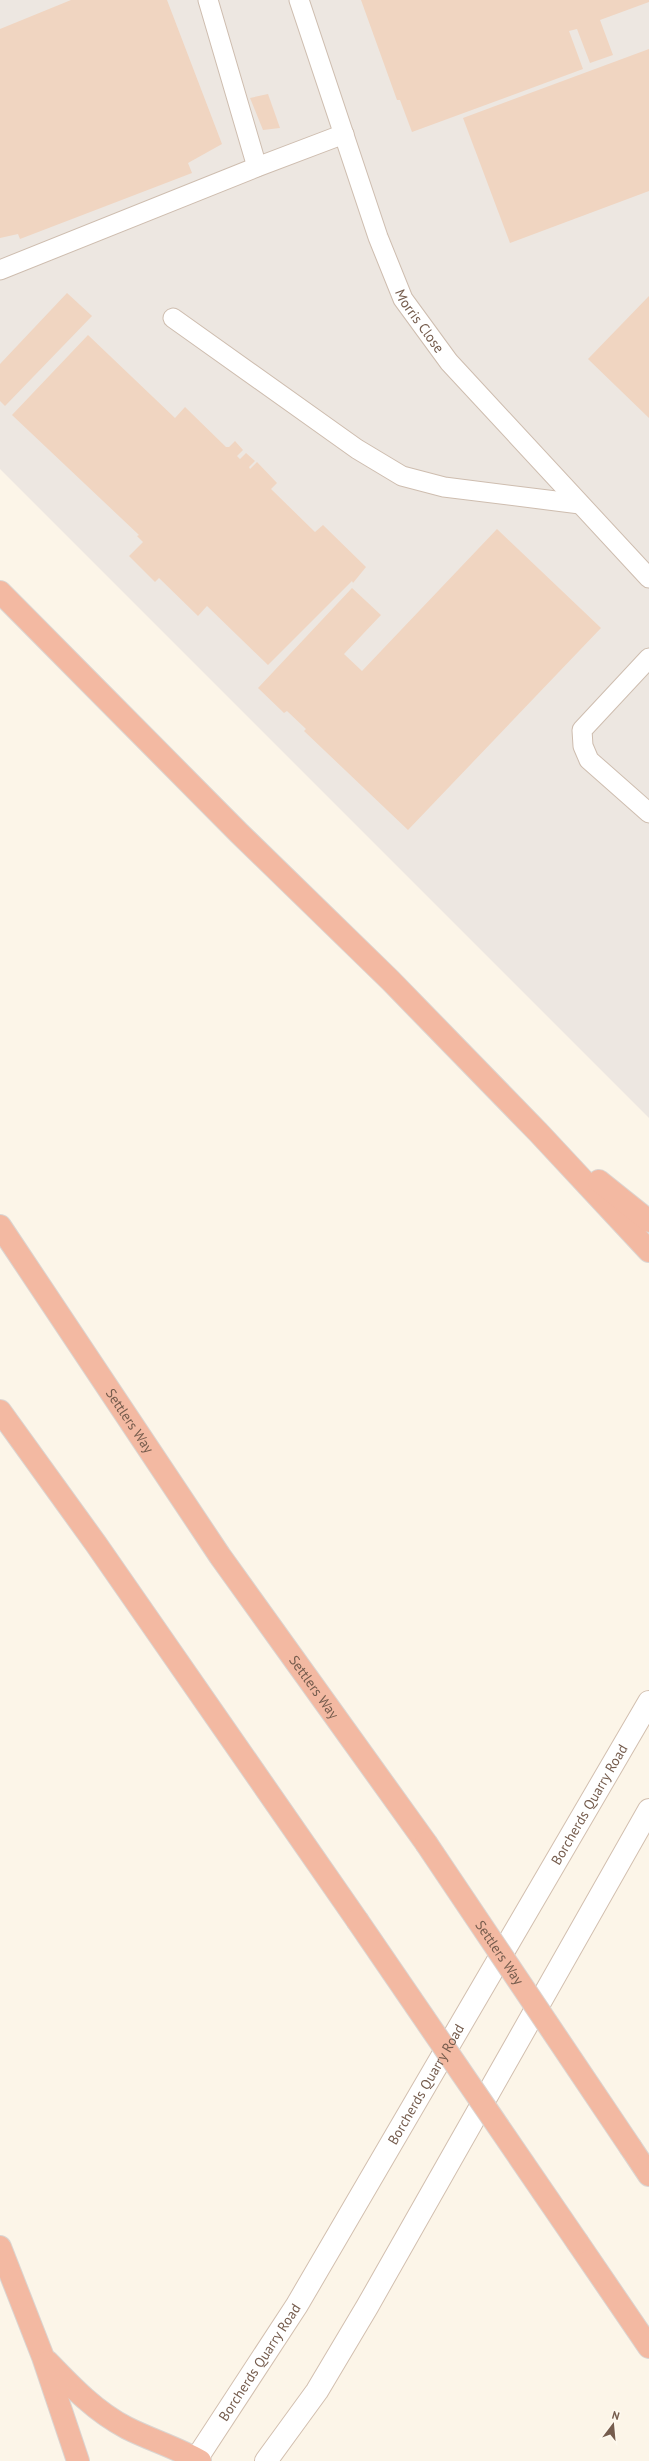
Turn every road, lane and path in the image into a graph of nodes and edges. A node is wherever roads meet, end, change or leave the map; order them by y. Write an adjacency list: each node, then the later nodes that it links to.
1 (208, 0): 4 (lane)
2 (298, 0): 3 (lane, Morris Close)
3 (344, 134): 4 (lane); 7 (lane, Morris Close)
4 (258, 167): 5 (lane)
5 (0, 270)
6 (173, 318): 7 (lane)
7 (580, 504): 8 (lane, Morris Close)
8 (649, 578)
9 (0, 592): 12 (highway)
10 (649, 658): 11 (lane)
11 (649, 813)
12 (538, 1132): 13 (highway); 15 (highway)
13 (649, 1221)
14 (0, 1226): 19 (highway, Settlers Way, bridge)
15 (649, 1251)
16 (0, 1411): 21 (highway, bridge)
17 (649, 1702): 23 (main road, Borcherds Quarry Road)
18 (649, 1810): 25 (main road)
19 (649, 2175)
20 (0, 2247): 22 (highway)
21 (649, 2347)
22 (43, 2357): 23 (highway); 24 (highway)
23 (197, 2460)
24 (78, 2461)
25 (266, 2461)

